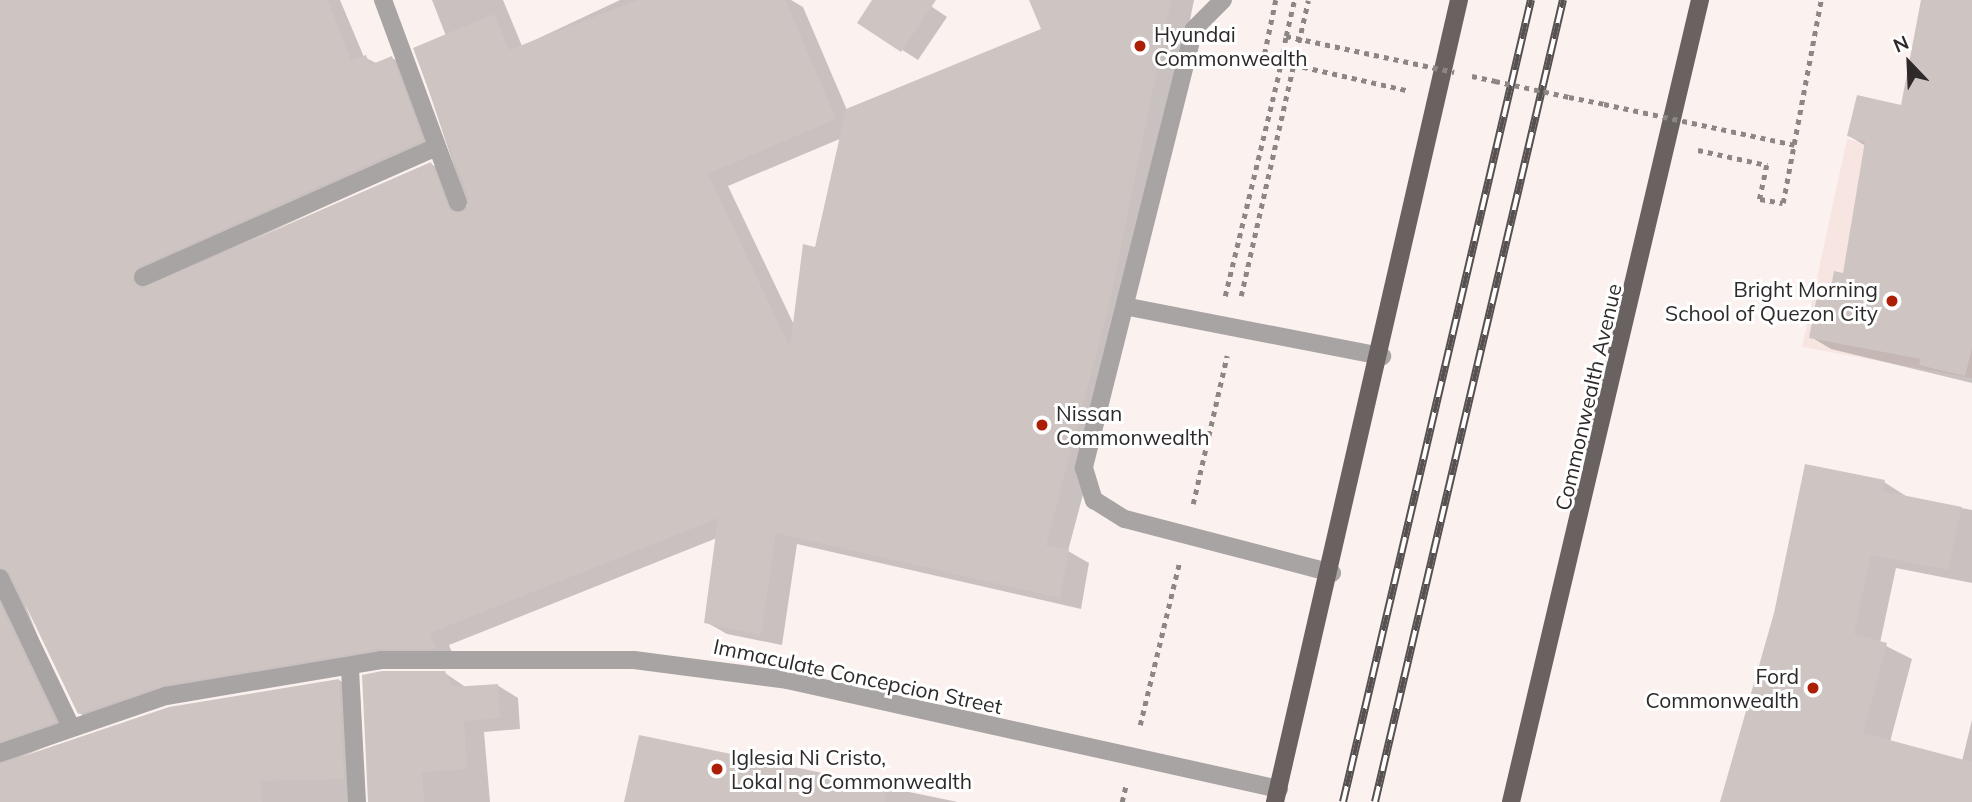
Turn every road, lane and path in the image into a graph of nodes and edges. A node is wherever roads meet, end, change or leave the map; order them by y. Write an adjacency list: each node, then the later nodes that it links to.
1 (383, 0): 17 (street)
2 (1223, 0): 20 (street)
3 (1276, 0): 11 (path)
4 (1294, 0): 9 (path)
5 (1308, 0): 10 (path)
6 (1459, 0): 14 (main road)
7 (1700, 0): 15 (main road, Commonwealth Avenue)
8 (1821, 0): 16 (path)
9 (1286, 35): 10 (path, bridge); 21 (path, bridge)
10 (1299, 39): 11 (path); 12 (path, bridge)
11 (1293, 65): 14 (path); 21 (path)
12 (1454, 72)
13 (1495, 81): 16 (path, bridge)
14 (1439, 98): 22 (main road)
15 (1669, 144): 16 (path); 33 (main road, Commonwealth Avenue)
16 (1795, 145)
17 (436, 146): 18 (street); 19 (street)
18 (458, 203)
19 (143, 277)
20 (1129, 307): 21 (street); 23 (street)
21 (1226, 326): 22 (street); 23 (path)
22 (1382, 356): 24 (main road)
23 (1186, 535): 24 (street); 29 (path)
24 (1332, 573): 30 (main road)
25 (0, 578): 27 (street)
26 (350, 669): 27 (street, Immaculate Concepcion Street); 29 (street, Immaculate Concepcion Street); 31 (street)
27 (70, 725): 28 (street, Immaculate Concepcion Street)
28 (0, 753)
29 (1132, 761): 30 (street, Immaculate Concepcion Street); 32 (path)
30 (1277, 795)
31 (357, 802)
32 (1122, 802)
33 (1511, 802)

